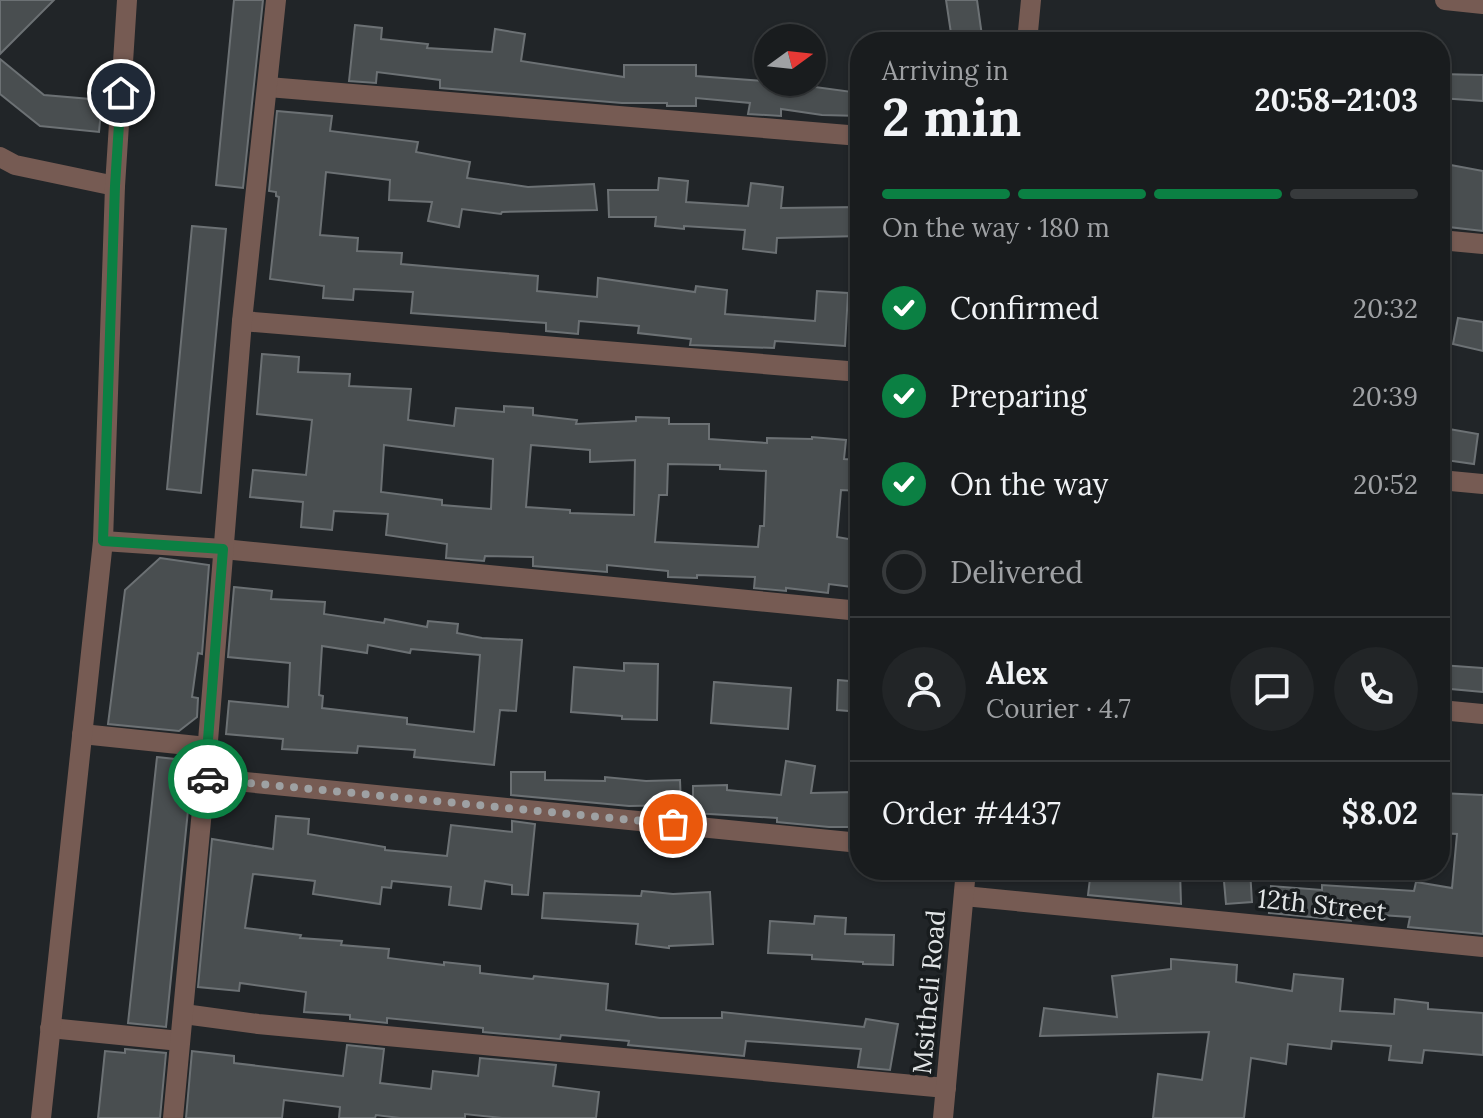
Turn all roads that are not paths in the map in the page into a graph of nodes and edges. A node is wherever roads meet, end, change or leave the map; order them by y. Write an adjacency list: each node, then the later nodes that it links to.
1 (127, 0): 10 (street)
2 (276, 0): 7 (street)
3 (1031, 0): 6 (street)
4 (1445, 0): 5 (street)
5 (1483, 4)
6 (1028, 32)
7 (268, 87): 8 (street); 13 (street)
8 (850, 135)
9 (0, 157): 10 (street)
10 (115, 186): 17 (street)
11 (1450, 241): 12 (street)
12 (1483, 244)
13 (242, 321): 14 (street); 18 (street)
14 (850, 371)
15 (1450, 481): 16 (street)
16 (1483, 484)
17 (103, 541): 18 (street); 22 (street)
18 (223, 549): 19 (street); 23 (street)
19 (850, 610)
20 (1450, 711): 21 (street)
21 (1483, 714)
22 (82, 734): 23 (street); 30 (street)
23 (207, 747): 24 (street)
24 (205, 778): 25 (street); 29 (street)
25 (850, 842)
26 (965, 880): 27 (street, Msitheli Road)
27 (964, 896): 28 (street, 12th Street); 32 (street, Msitheli Road)
28 (1483, 947)
29 (184, 1014): 31 (street); 32 (street)
30 (50, 1028): 31 (street); 33 (street)
31 (180, 1041): 34 (street)
32 (946, 1088): 35 (street, Msitheli Road)
33 (41, 1118)
34 (173, 1118)
35 (943, 1118)

